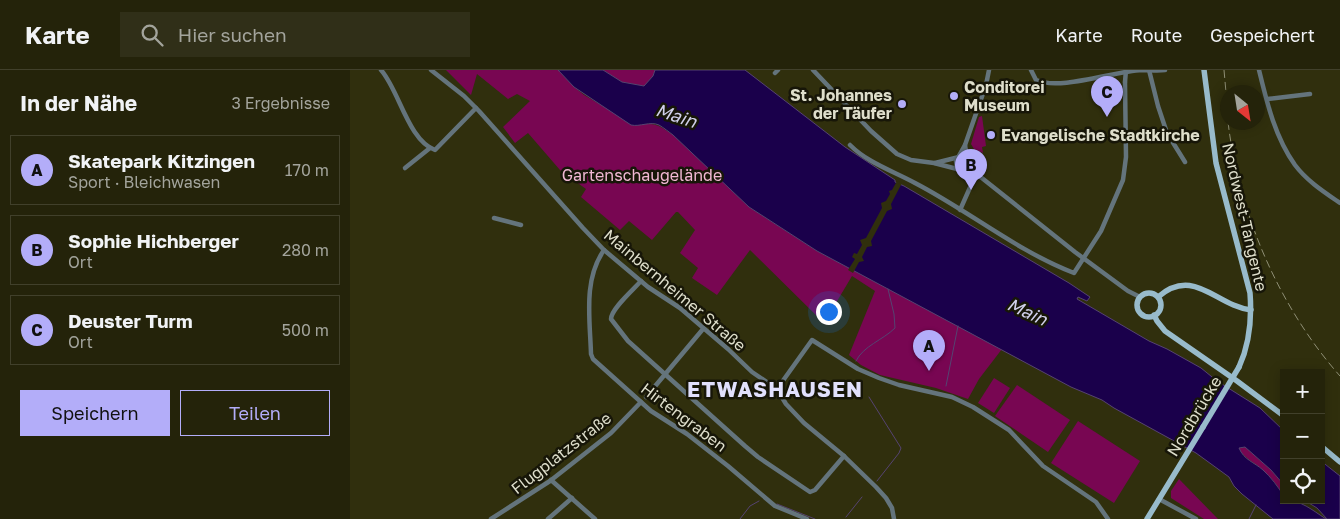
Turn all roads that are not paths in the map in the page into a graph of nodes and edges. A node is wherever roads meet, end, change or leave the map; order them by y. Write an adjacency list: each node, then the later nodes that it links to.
1 (380, 70): 18 (street)
2 (812, 70): 22 (street)
3 (989, 70): 17 (street)
4 (1031, 70): 12 (street)
5 (1094, 70): 12 (street)
6 (1126, 70): 31 (street, bridge)
7 (1165, 70): 11 (street)
8 (1204, 70): 35 (main road, Nordwest-Tangente)
9 (1259, 70): 14 (street)
10 (434, 71): 15 (street, Mainbernheimer Straße)
11 (1150, 71): 12 (street); 21 (street)
12 (1094, 78)
13 (1310, 94): 14 (street)
14 (1267, 99): 26 (street)
15 (476, 108): 18 (street); 30 (street, Mainbernheimer Straße)
16 (850, 145): 27 (street)
17 (966, 145): 19 (street); 20 (street)
18 (430, 148): 23 (street)
19 (959, 157): 20 (street); 22 (street); 24 (street)
20 (968, 161): 24 (street); 25 (street)
21 (1185, 162)
22 (934, 163): 24 (street)
23 (405, 168)
24 (959, 169): 25 (street)
25 (976, 174): 27 (street); 31 (street)
26 (1340, 203)
27 (960, 210): 31 (street)
28 (494, 218): 29 (street)
29 (521, 225)
30 (604, 250): 32 (street, Mainbernheimer Straße); 41 (street, Hirtengraben)
31 (1083, 258): 34 (street)
32 (641, 281): 37 (street, Mainbernheimer Straße); 39 (street)
33 (1158, 297): 34 (main road); 35 (main road); 36 (main road)
34 (1140, 298): 36 (main road)
35 (1251, 310): 38 (main road, Nordwest-Tangente)
36 (1154, 315): 42 (main road)
37 (703, 329): 39 (street, Flugplatzstraße); 40 (street, Mainbernheimer Straße)
38 (1239, 368): 48 (main road, Nordbrücke, bridge)
39 (664, 374): 41 (street, Flugplatzstraße); 44 (street)
40 (777, 389): 44 (street); 54 (street)
41 (643, 401): 46 (street, Flugplatzstraße); 52 (street, Hirtengraben)
42 (1281, 414)
43 (1325, 449): 45 (main road)
44 (844, 456): 53 (street)
45 (1340, 462)
46 (551, 480): 47 (street); 49 (street, Flugplatzstraße)
47 (572, 498): 50 (street); 51 (street)
48 (1158, 499): 55 (main road, Nordbrücke); 56 (street)
49 (491, 519)
50 (548, 519)
51 (595, 519)
52 (807, 519)
53 (894, 519)
54 (1108, 519)
55 (1146, 519)
56 (1196, 519)

